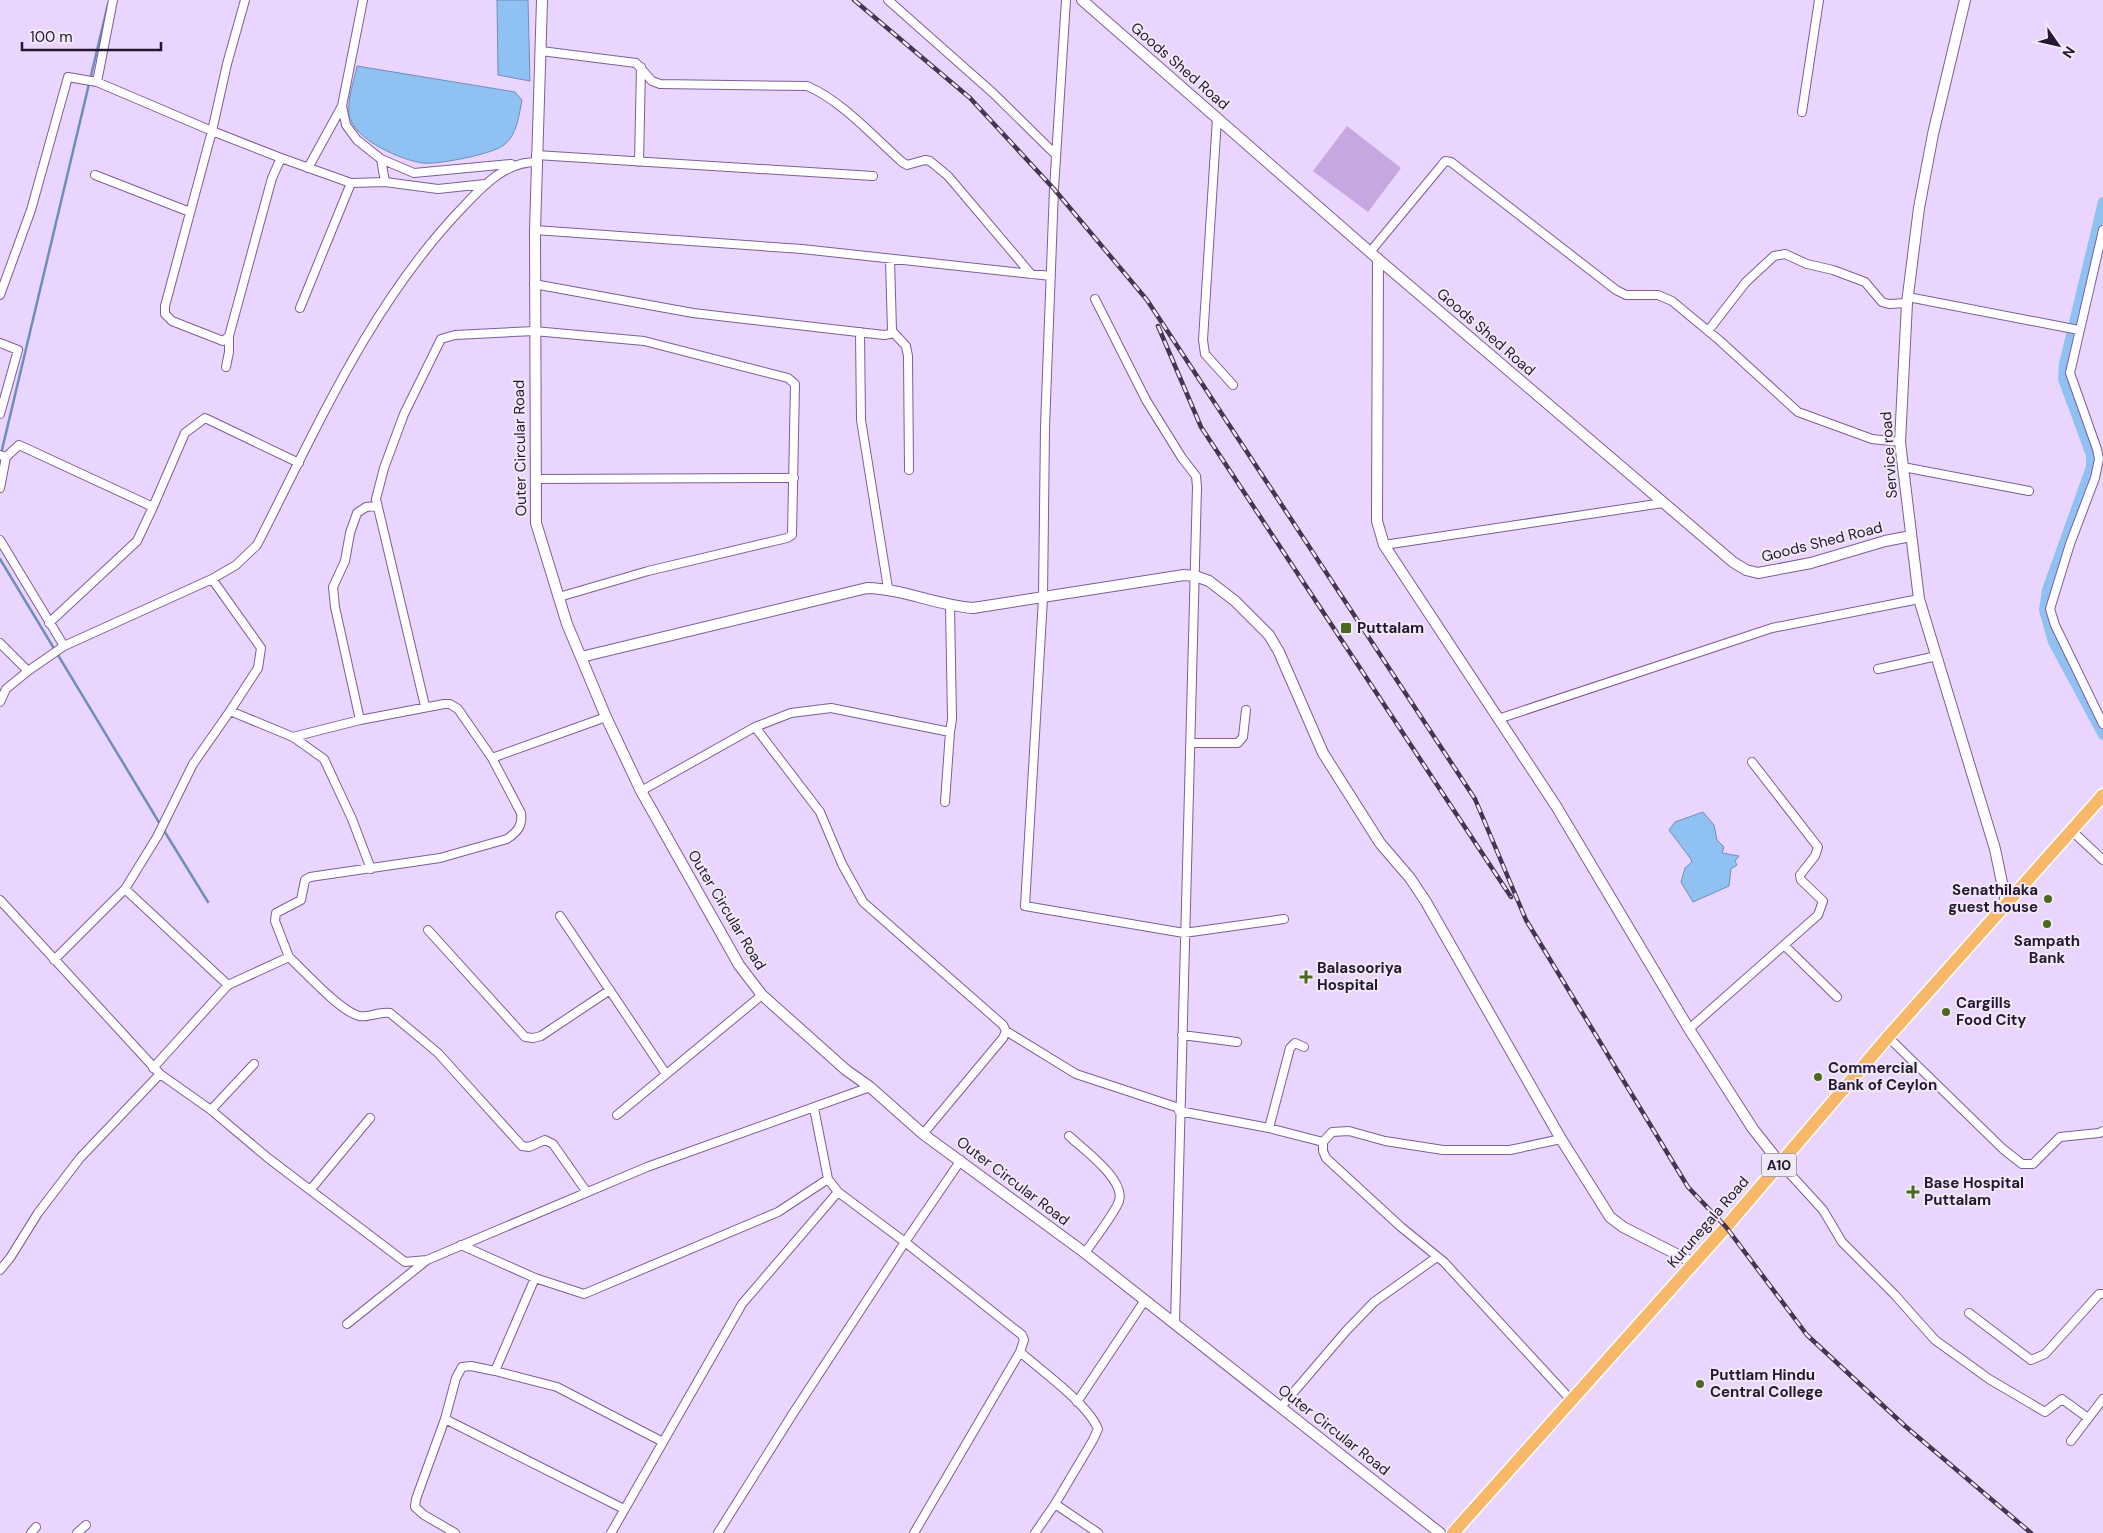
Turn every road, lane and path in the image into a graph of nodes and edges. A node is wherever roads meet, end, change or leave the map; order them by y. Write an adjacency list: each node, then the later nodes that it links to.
1 (113, 0): 12 (street)
2 (245, 0): 16 (street)
3 (363, 0): 13 (street)
4 (542, 0): 10 (street, Outer Circular Road)
5 (888, 0): 17 (street)
6 (1066, 0): 17 (street)
7 (1082, 0): 15 (street, Goods Shed Road)
8 (1819, 0): 14 (street)
9 (1965, 0): 38 (street, Service road)
10 (541, 51): 11 (street); 20 (street, Outer Circular Road)
11 (641, 67): 21 (street); 33 (street)
12 (97, 82): 16 (street); 36 (street)
13 (342, 106): 19 (street); 22 (street)
14 (1802, 112)
15 (1216, 118): 31 (street, Goods Shed Road); 48 (street)
16 (212, 130): 18 (street); 28 (street)
17 (1056, 155): 34 (street)
18 (281, 158): 22 (street); 45 (street)
19 (381, 159): 20 (street); 25 (street)
20 (533, 160): 21 (street); 27 (street); 29 (street, Outer Circular Road)
21 (639, 162): 24 (street)
22 (308, 168): 26 (street)
23 (95, 175): 28 (street)
24 (873, 176)
25 (385, 182): 26 (street); 27 (street)
26 (351, 183): 39 (street)
27 (485, 184): 52 (street)
28 (190, 212): 45 (street)
29 (535, 230): 32 (street); 35 (street, Outer Circular Road)
30 (2103, 230): 40 (street)
31 (1374, 255): 43 (street); 59 (street, Goods Shed Road); 64 (street)
32 (890, 259): 33 (street); 42 (street)
33 (1030, 274): 34 (street)
34 (1051, 276): 69 (street)
35 (534, 284): 41 (street, Outer Circular Road); 44 (street)
36 (0, 295)
37 (1096, 299): 65 (street)
38 (1908, 300): 40 (street); 43 (street); 50 (street, Service road)
39 (300, 308)
40 (2078, 330): 86 (street)
41 (534, 331): 55 (street); 56 (street, Outer Circular Road); 60 (street)
42 (892, 331): 44 (street); 54 (street)
43 (1708, 331): 50 (street)
44 (860, 332): 67 (street)
45 (229, 336): 47 (street)
46 (0, 343): 49 (street)
47 (226, 366)
48 (1233, 385)
49 (0, 414)
50 (1900, 442): 53 (street, Service road)
51 (3, 456): 57 (street); 61 (street)
52 (299, 463): 61 (street); 66 (street)
53 (1903, 467): 58 (street); 62 (street, Service road)
54 (909, 470)
55 (794, 478): 56 (street); 68 (street)
56 (535, 479): 68 (street, Outer Circular Road)
57 (0, 488)
58 (2028, 491)
59 (1663, 503): 62 (street, Goods Shed Road); 64 (street)
60 (377, 506): 80 (street); 85 (street)
61 (153, 507): 72 (street)
62 (1911, 536): 70 (street, Service road)
63 (0, 540): 72 (street)
64 (1384, 545): 84 (street)
65 (1195, 576): 69 (street); 90 (street); 133 (street)
66 (212, 579): 74 (street); 82 (street)
67 (888, 588): 71 (street); 76 (street)
68 (559, 597): 76 (street, Outer Circular Road)
69 (1042, 598): 71 (street); 105 (street)
70 (1919, 599): 75 (street, Service road); 84 (street)
71 (950, 606): 88 (street)
72 (49, 623): 74 (street)
73 (0, 643): 78 (street)
74 (61, 648): 78 (street)
75 (1937, 656): 77 (street); 101 (street, Service road)
76 (581, 657): 83 (street, Outer Circular Road)
77 (1878, 669)
78 (28, 671): 79 (street)
79 (0, 702)
80 (425, 706): 85 (street); 91 (street)
81 (1246, 710): 90 (street)
82 (230, 711): 89 (street); 99 (street)
83 (606, 717): 91 (street); 93 (street, Outer Circular Road)
84 (1498, 719): 113 (street)
85 (360, 720): 89 (street)
86 (2103, 724)
87 (755, 727): 88 (street); 93 (street); 114 (street)
88 (950, 732): 95 (street)
89 (293, 738): 98 (street)
90 (1191, 743): 105 (street)
91 (492, 758): 98 (street)
92 (1752, 762): 106 (street)
93 (641, 791): 111 (street, Outer Circular Road)
94 (2103, 795): 96 (highway, Kurunegala Road / A10)
95 (946, 802)
96 (2071, 830): 97 (street); 101 (highway, Kurunegala Road / A10)
97 (2103, 860)
98 (371, 869): 107 (street)
99 (125, 890): 108 (street); 109 (street)
100 (0, 900): 108 (street)
101 (2006, 902): 116 (highway, Kurunegala Road / A10)
102 (560, 916): 110 (street)
103 (1284, 919): 105 (street)
104 (428, 930): 110 (street)
105 (1184, 934): 115 (street)
106 (1785, 946): 112 (street); 113 (street)
107 (289, 957): 109 (street); 139 (street)
108 (54, 960): 120 (street)
109 (228, 985): 120 (street)
110 (610, 990): 122 (street)
111 (762, 995): 122 (street); 123 (street, Outer Circular Road)
112 (1836, 997)
113 (1689, 1029): 136 (street)
114 (1006, 1031): 126 (street); 131 (street)
115 (1182, 1035): 117 (street); 126 (street)
116 (1888, 1036): 130 (street); 136 (highway, Kurunegala Road / A10)
117 (1237, 1042)
118 (1304, 1047): 129 (street)
119 (254, 1064): 125 (street)
120 (153, 1068): 121 (street)
121 (160, 1074): 125 (street); 147 (street)
122 (666, 1074): 127 (street)
123 (870, 1087): 124 (street); 131 (street, Outer Circular Road)
124 (814, 1108): 137 (street); 139 (street)
125 (211, 1110): 138 (street)
126 (1179, 1110): 129 (street); 152 (street)
127 (617, 1114)
128 (370, 1118): 138 (street)
129 (1269, 1128): 134 (street)
130 (2103, 1130)
131 (923, 1134): 135 (street, Outer Circular Road)
132 (1069, 1136): 143 (street)
133 (1561, 1139): 134 (street); 146 (street)
134 (1323, 1142): 144 (street)
135 (961, 1160): 141 (street); 143 (street, Outer Circular Road)
136 (1780, 1163): 146 (highway, Kurunegala Road / A10); 160 (street)
137 (828, 1179): 140 (street); 148 (street)
138 (311, 1189): 145 (street)
139 (586, 1191): 142 (street)
140 (838, 1192): 141 (street); 163 (street)
141 (905, 1242): 154 (street); 170 (street)
142 (460, 1245): 145 (street); 148 (street)
143 (1085, 1253): 150 (street, Outer Circular Road)
144 (1437, 1257): 157 (street); 159 (street)
145 (427, 1260): 153 (street)
146 (1694, 1263): 157 (highway, Kurunegala Road / A10)
147 (0, 1270)
148 (534, 1278): 155 (street)
149 (2103, 1294): 151 (street)
150 (1145, 1300): 152 (street, Outer Circular Road); 158 (street)
151 (1969, 1313)
152 (1175, 1323): 159 (street, Outer Circular Road)
153 (347, 1324)
154 (1020, 1352): 158 (street); 171 (street)
155 (495, 1371): 161 (street); 163 (street)
156 (2103, 1399): 160 (street)
157 (1571, 1400): 175 (highway, Kurunegala Road / A10)
158 (1077, 1402): 164 (street)
159 (1281, 1406): 174 (street, Outer Circular Road)
160 (2088, 1418): 162 (street)
161 (445, 1419): 165 (street); 168 (street)
162 (2072, 1441)
163 (663, 1442): 165 (street)
164 (1055, 1504): 172 (street); 173 (street)
165 (624, 1509): 169 (street)
166 (86, 1525): 167 (street)
167 (78, 1533)
168 (455, 1533)
169 (611, 1533)
170 (718, 1533)
171 (914, 1533)
172 (1035, 1533)
173 (1098, 1533)
174 (1440, 1533)
175 (1453, 1533)

